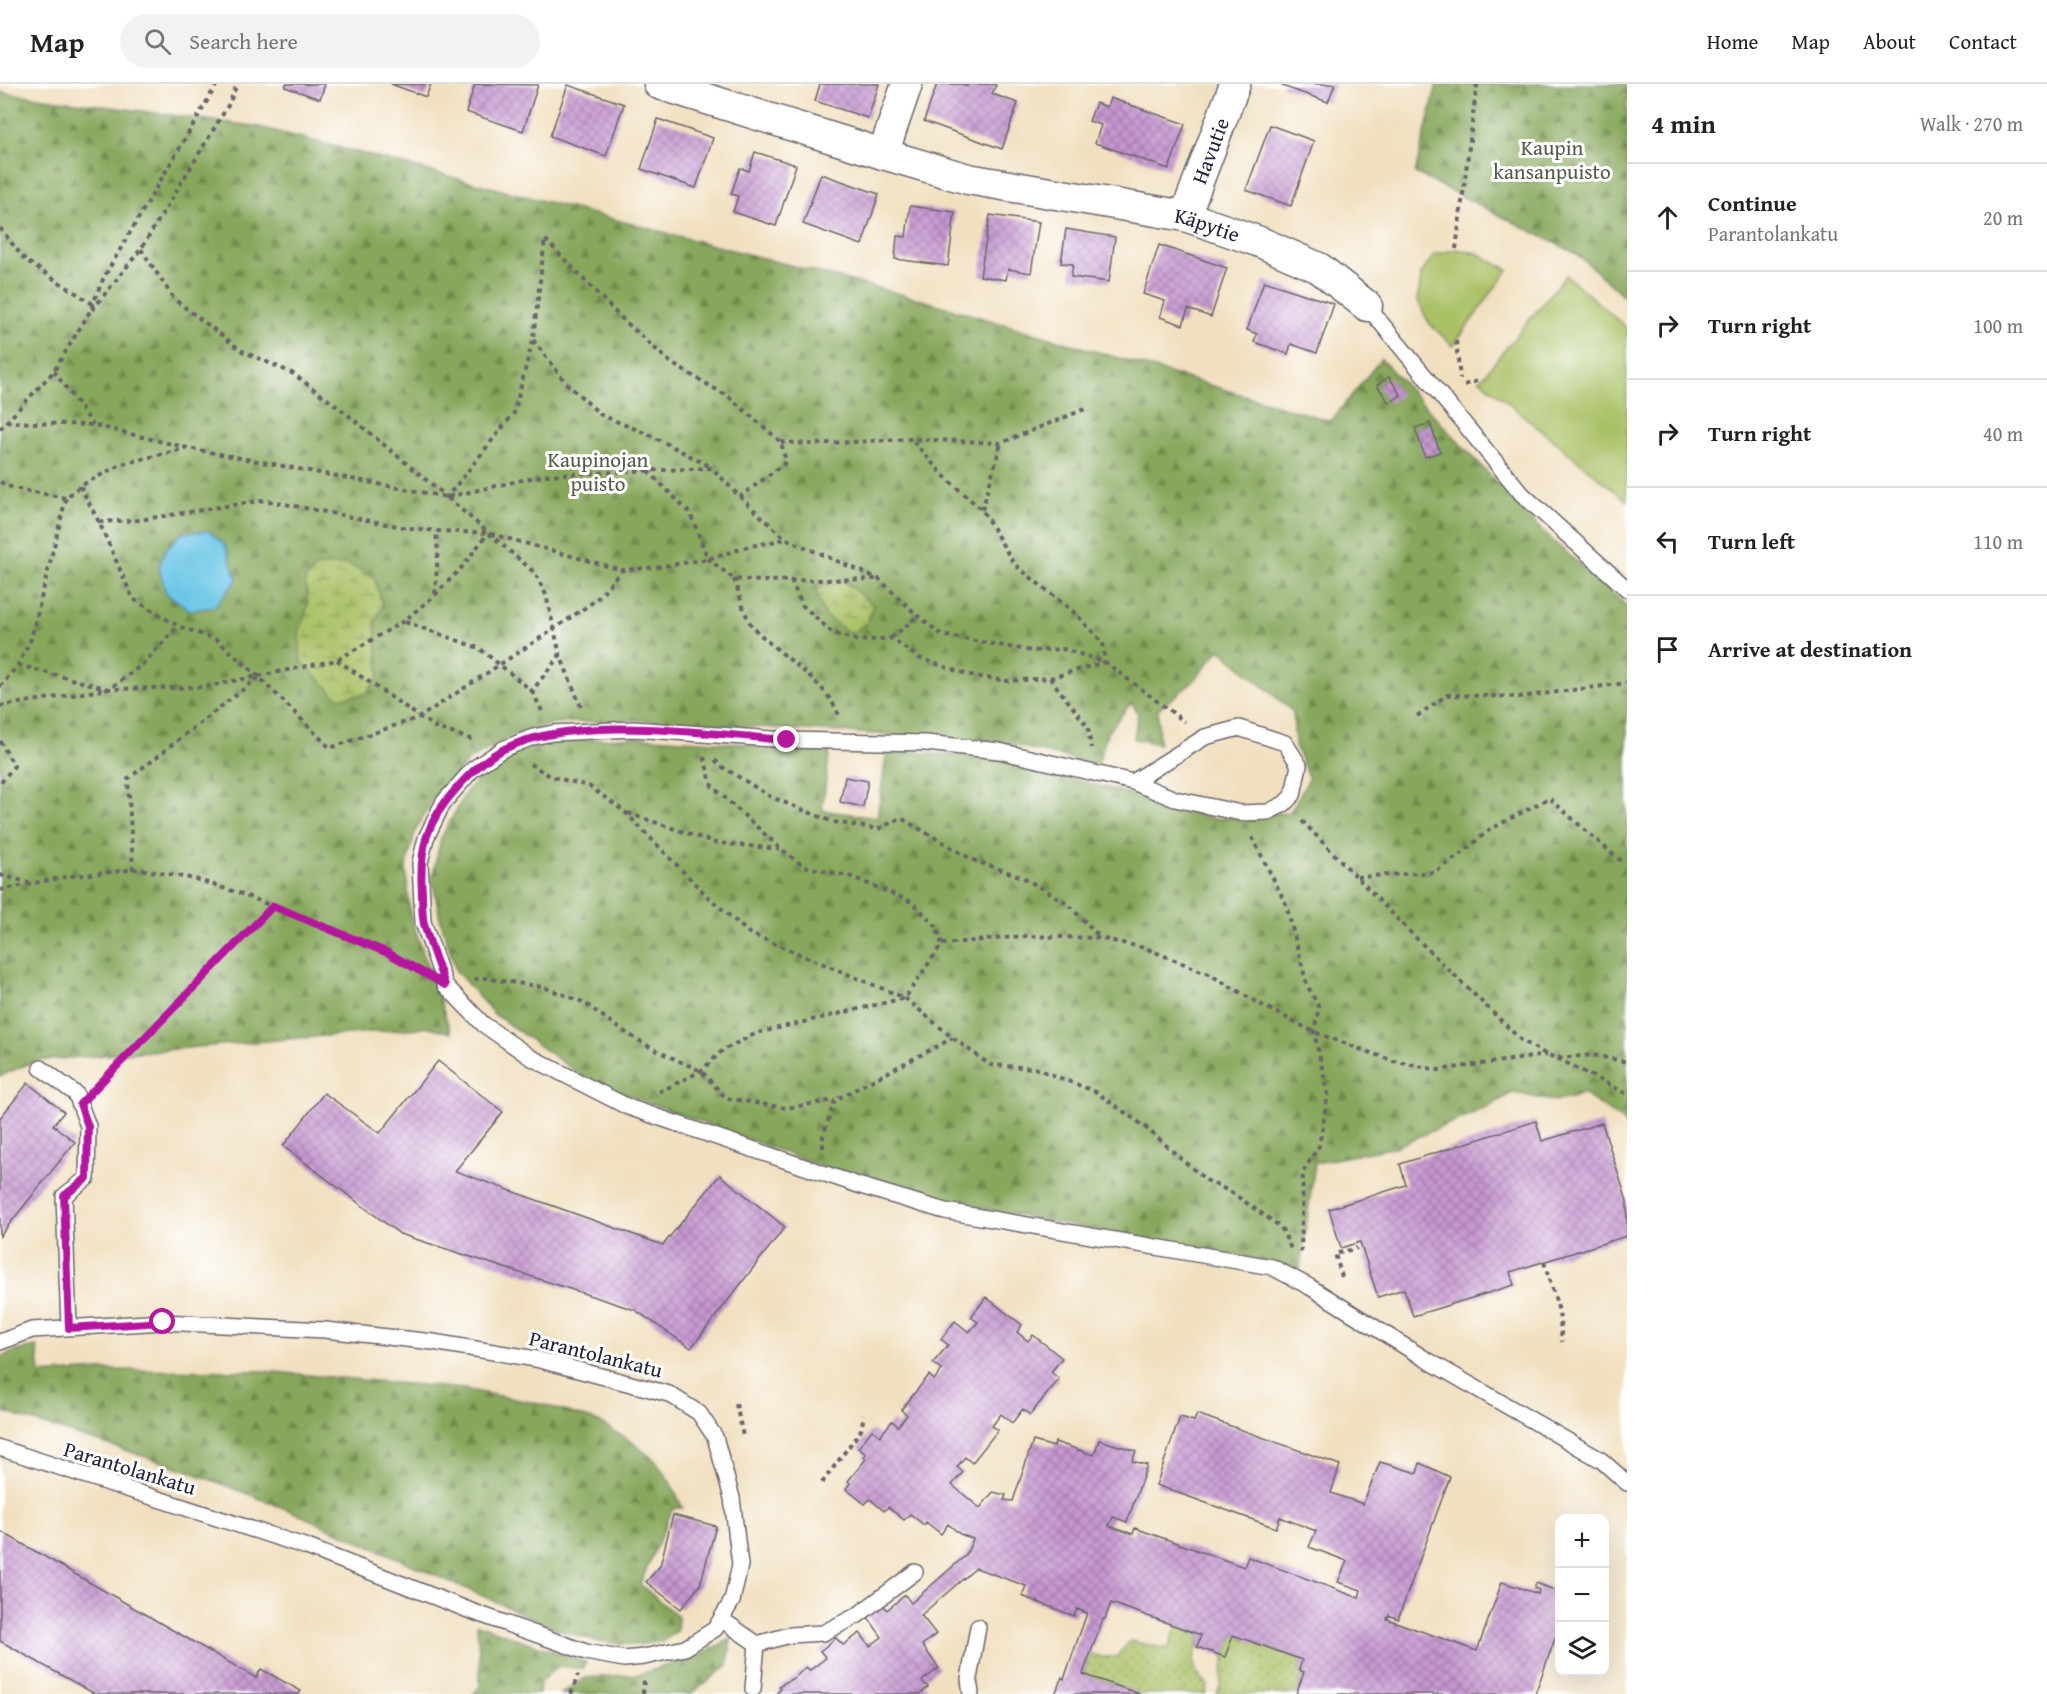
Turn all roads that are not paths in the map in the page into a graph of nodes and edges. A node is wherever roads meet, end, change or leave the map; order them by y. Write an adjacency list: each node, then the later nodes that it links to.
1 (659, 84): 4 (street, Käpytie)
2 (907, 84): 4 (street)
3 (1235, 84): 5 (street, Havutie)
4 (883, 154): 5 (street, Käpytie)
5 (1185, 216): 6 (street, Käpytie)
6 (1367, 306): 7 (lane, Käpytie)
7 (1627, 589)
8 (1133, 782): 8 (lane); 13 (lane)
9 (41, 1068): 10 (lane)
10 (69, 1328): 11 (lane, Parantolankatu); 15 (lane, Parantolankatu)
11 (0, 1342)
12 (0, 1449): 15 (lane, Parantolankatu)
13 (1627, 1483)
14 (915, 1572): 17 (lane)
15 (721, 1619): 17 (lane)
16 (978, 1627): 19 (lane)
17 (757, 1644): 18 (lane)
18 (753, 1689)
19 (972, 1694)

